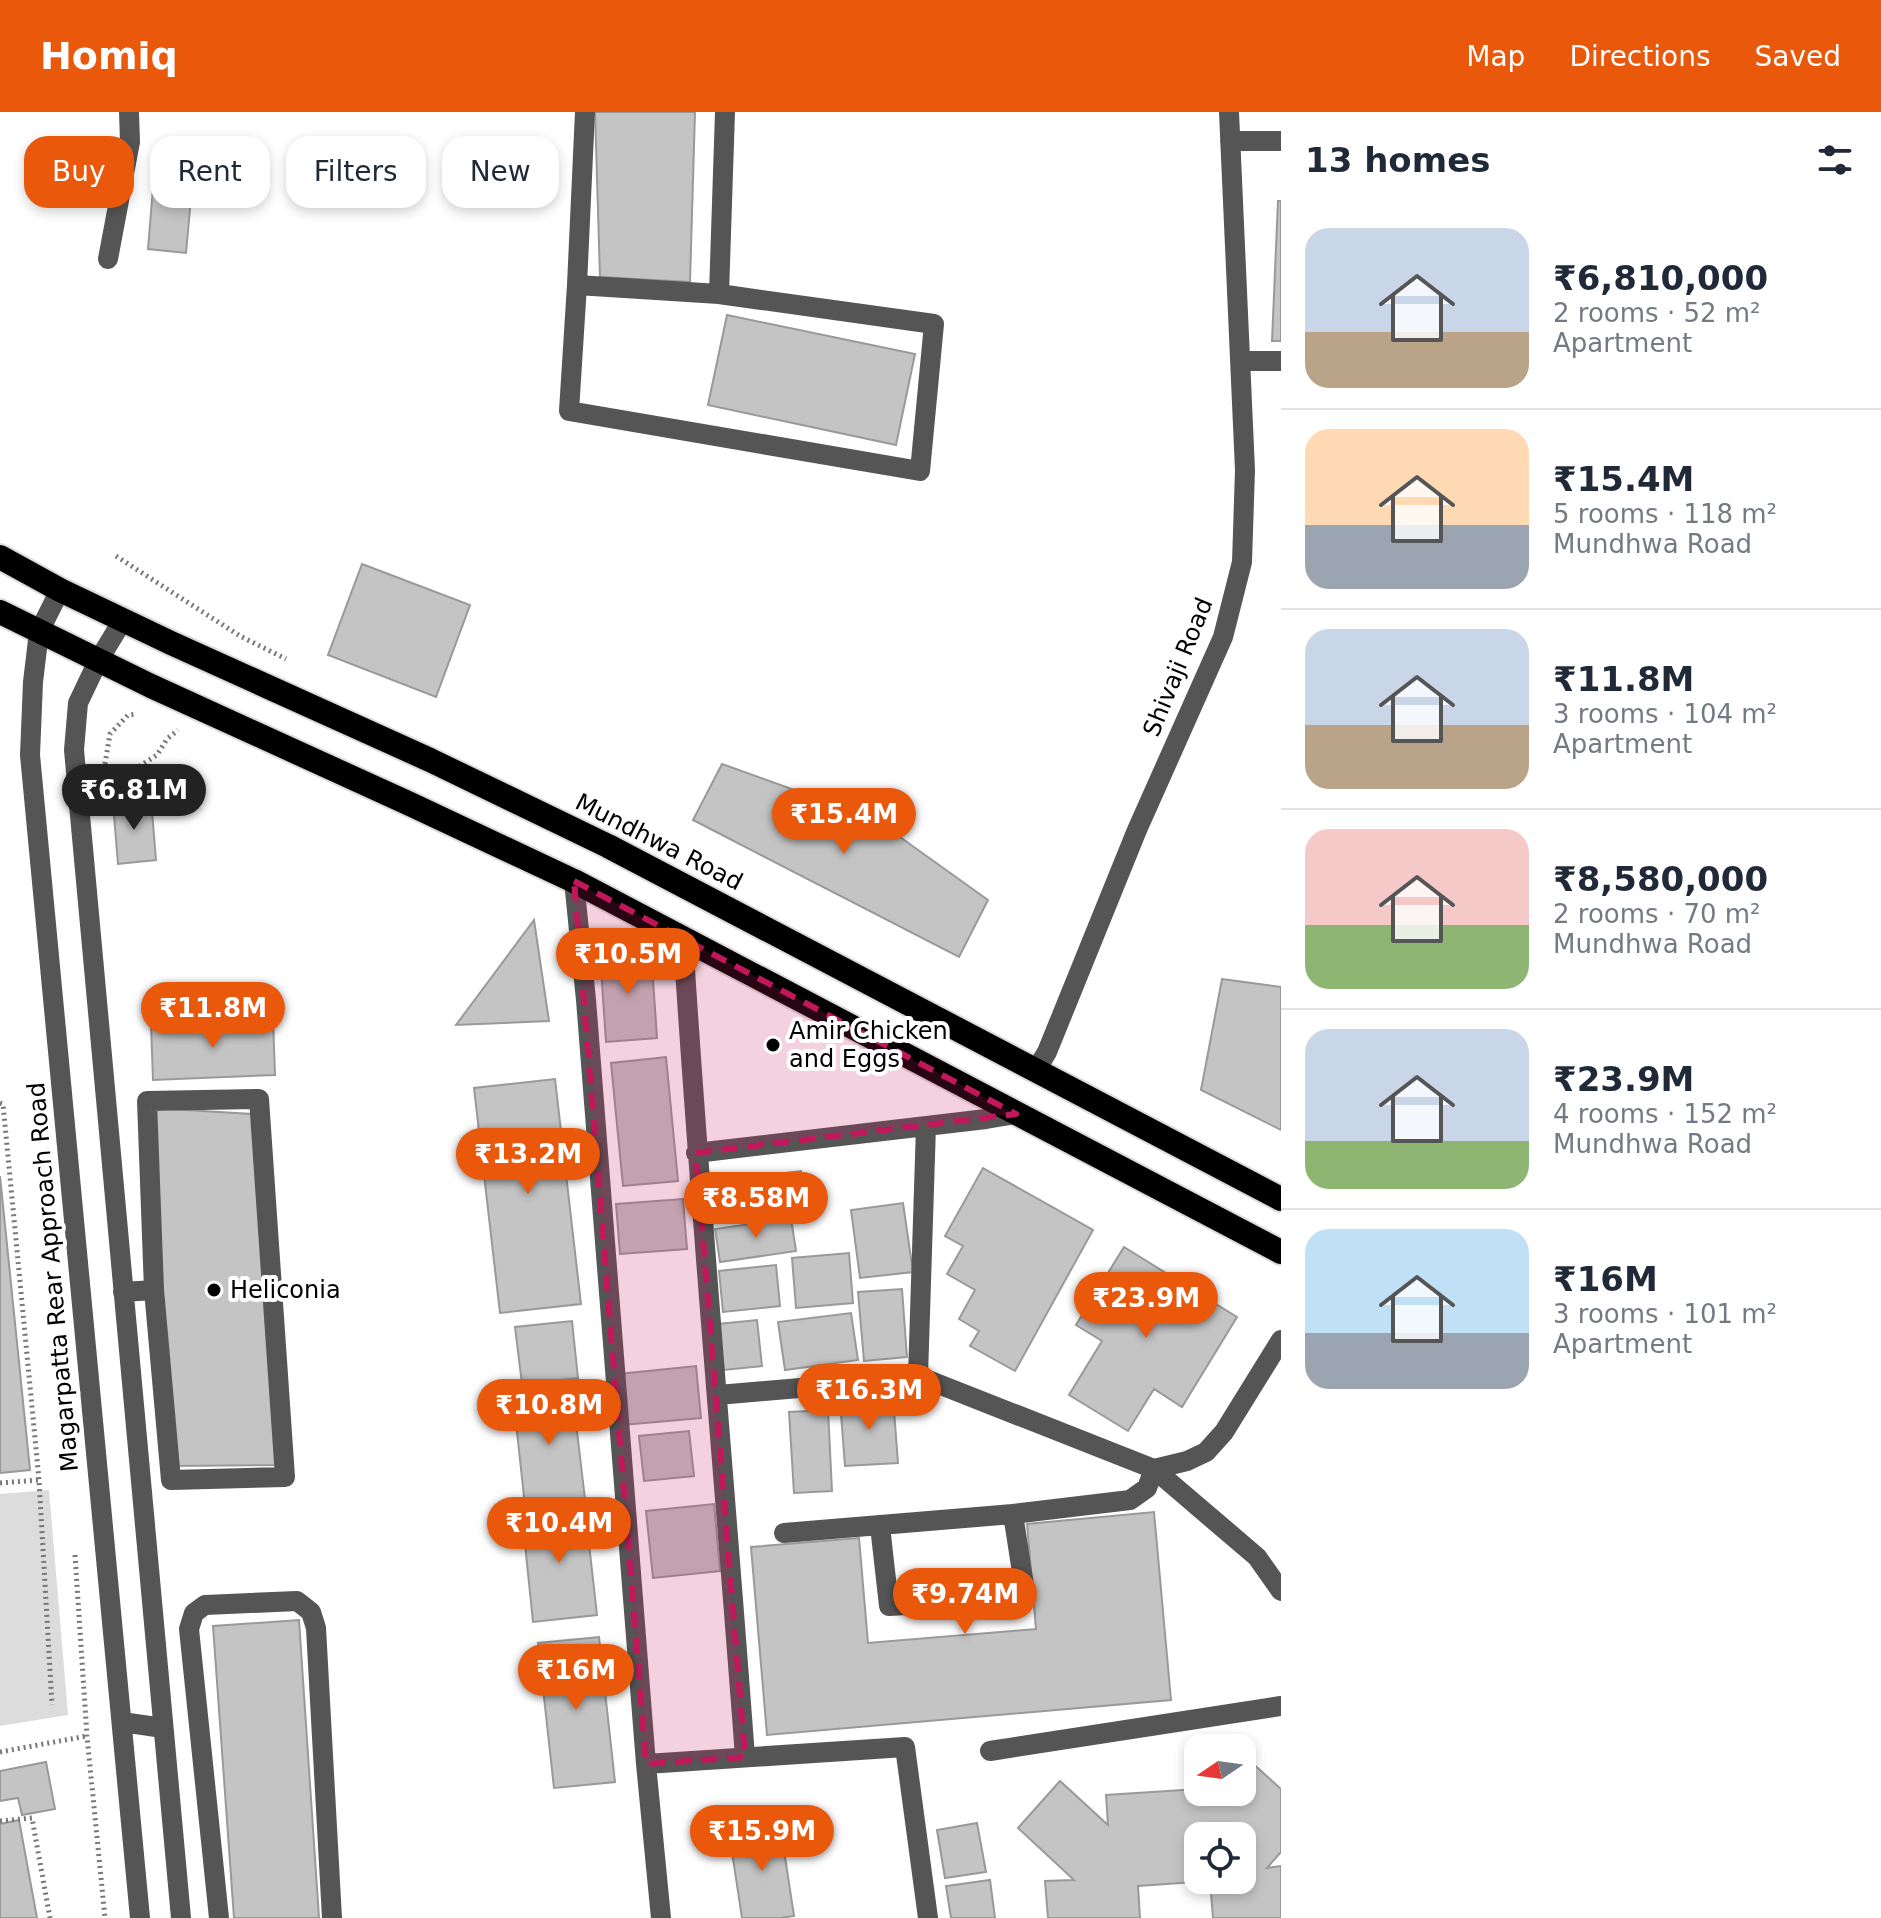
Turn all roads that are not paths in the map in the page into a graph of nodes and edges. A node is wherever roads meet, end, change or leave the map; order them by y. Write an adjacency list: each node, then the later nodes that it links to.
1 (129, 112): 7 (street)
2 (585, 112): 8 (street)
3 (725, 112): 9 (street)
4 (1229, 112): 5 (street, Shivaji Road)
5 (1230, 141): 6 (street); 10 (street, Shivaji Road)
6 (1281, 141)
7 (108, 259)
8 (577, 285): 9 (street); 9 (street)
9 (719, 294)
10 (1240, 361): 11 (street); 20 (street, Shivaji Road)
11 (1281, 361)
12 (0, 557): 13 (highway, Mundhwa Road)
13 (60, 590): 15 (highway, Mundhwa Road); 16 (street, Magarpatta Rear Approach Road)
14 (0, 612): 16 (highway)
15 (123, 620): 17 (street); 20 (highway, Mundhwa Road)
16 (39, 632): 17 (highway); 37 (street, Magarpatta Rear Approach Road)
17 (98, 661): 18 (highway); 27 (street)
18 (574, 881): 19 (highway); 41 (street)
19 (683, 938): 21 (highway); 23 (street)
20 (1036, 1070): 24 (highway, Mundhwa Road)
21 (1016, 1114): 22 (street); 25 (highway)
22 (926, 1126): 23 (street); 31 (street)
23 (696, 1153): 30 (street)
24 (1281, 1199)
25 (1281, 1252)
26 (154, 1290): 26 (street); 27 (street)
27 (123, 1292): 38 (street)
28 (1281, 1340): 31 (street)
29 (881, 1381): 30 (street)
30 (718, 1395): 40 (street)
31 (1154, 1469): 32 (street); 35 (street)
32 (1013, 1514): 33 (street); 33 (street)
33 (880, 1526): 34 (street)
34 (784, 1533)
35 (1281, 1591)
36 (1281, 1706): 39 (street)
37 (122, 1722): 38 (street); 44 (street, Magarpatta Rear Approach Road)
38 (163, 1728): 43 (street)
39 (990, 1751)
40 (745, 1757): 41 (street); 49 (street)
41 (646, 1764): 48 (street)
42 (212, 1853): 43 (street); 46 (street); 47 (street)
43 (175, 1856): 45 (street)
44 (140, 1918)
45 (181, 1918)
46 (219, 1918)
47 (332, 1918)
48 (661, 1918)
49 (928, 1918)

